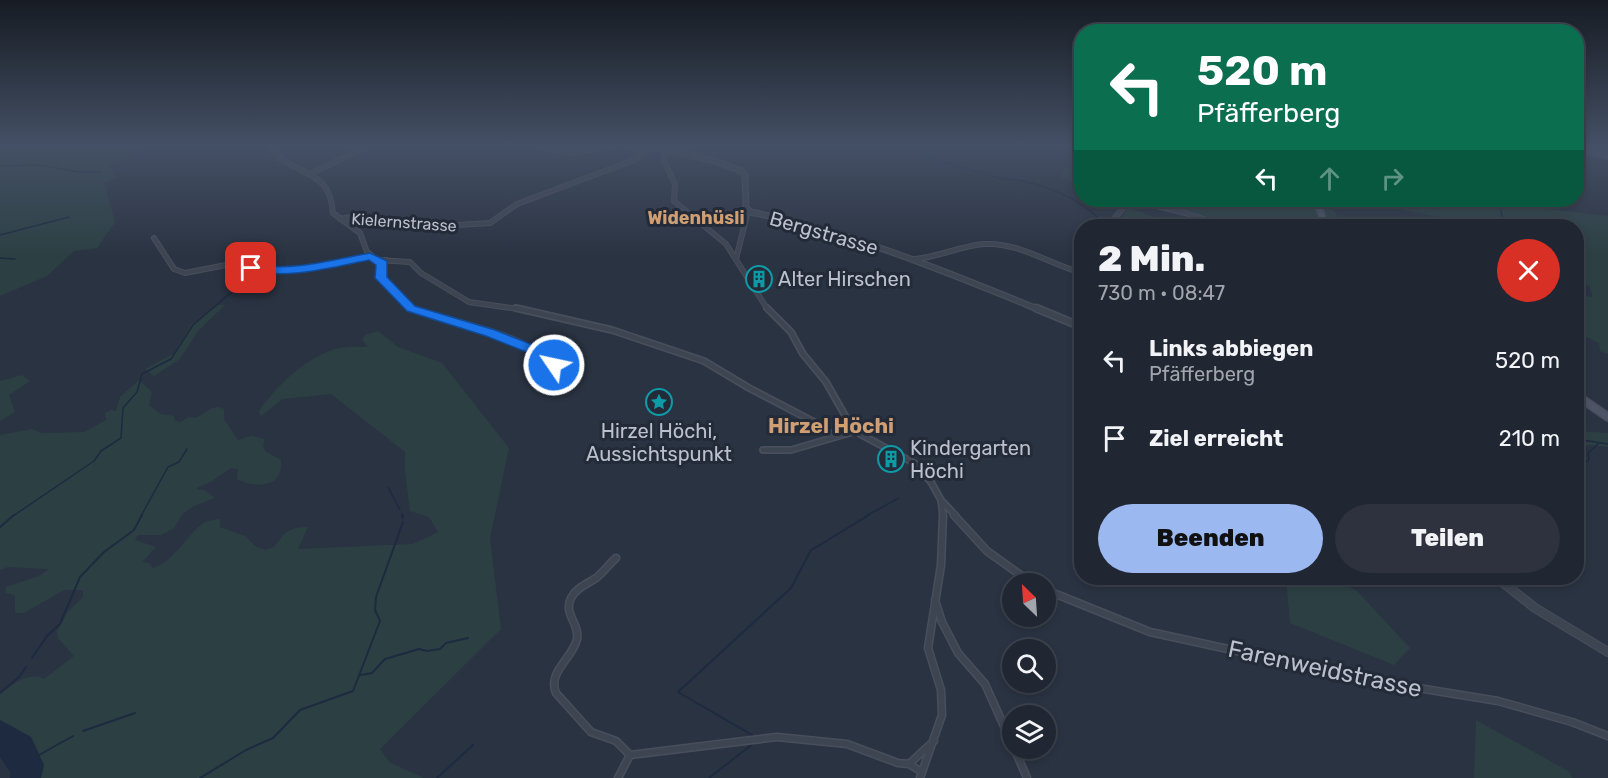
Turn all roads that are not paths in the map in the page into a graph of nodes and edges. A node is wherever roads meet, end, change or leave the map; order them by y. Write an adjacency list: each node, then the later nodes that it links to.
1 (320, 183): 9 (street)
2 (572, 183): 9 (street, Kielernstrasse)
3 (674, 183): 15 (street)
4 (746, 183): 8 (street, Bergstrasse)
5 (1125, 207): 10 (street)
6 (1160, 207): 11 (street)
7 (1316, 207): 12 (main road)
8 (748, 211): 15 (street); 16 (street, Bergstrasse)
9 (340, 219): 14 (street)
10 (1114, 219)
11 (1204, 219)
12 (1323, 219)
13 (154, 238): 14 (street)
14 (370, 256): 17 (street)
15 (736, 259): 23 (street)
16 (928, 261): 18 (street); 19 (street, Bergstrasse)
17 (384, 262): 20 (street); 24 (street)
18 (1074, 270)
19 (1074, 324)
20 (557, 369)
21 (1584, 400): 22 (main road)
22 (1608, 417)
23 (856, 431): 24 (street); 26 (street)
24 (833, 435): 25 (street)
25 (763, 450)
26 (941, 500): 28 (street); 31 (street)
27 (616, 558): 36 (street)
28 (1018, 573)
29 (1506, 585): 32 (street)
30 (1056, 594): 34 (street, Farenweidstrasse)
31 (934, 598): 33 (street); 35 (street)
32 (1608, 652)
33 (1002, 722)
34 (1608, 736)
35 (935, 740): 38 (street); 39 (street)
36 (630, 755): 38 (street); 40 (street)
37 (1019, 759): 41 (street)
38 (909, 764): 39 (street)
39 (921, 775)
40 (618, 778)
41 (1027, 778)

